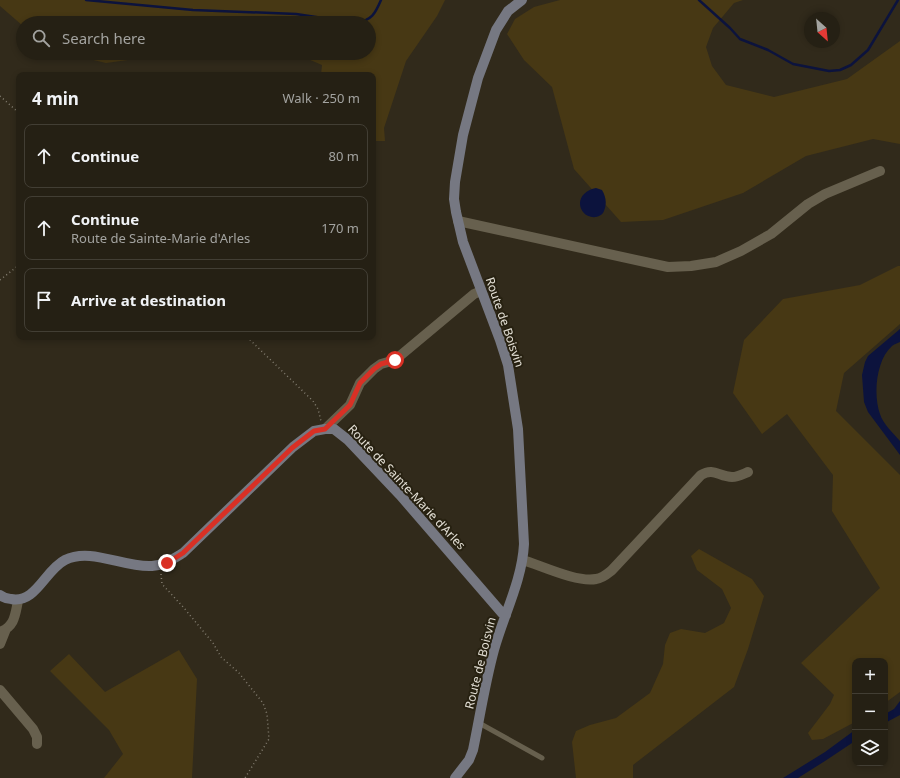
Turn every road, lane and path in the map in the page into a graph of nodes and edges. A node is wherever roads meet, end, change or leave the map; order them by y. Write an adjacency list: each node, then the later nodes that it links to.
1 (522, 0): 5 (main road, Route de Boisvin)
2 (0, 96): 3 (path)
3 (16, 110)
4 (880, 171): 5 (street)
5 (458, 221): 8 (main road, Route de Boisvin)
6 (16, 267): 7 (path)
7 (0, 280)
8 (481, 291): 10 (street); 12 (main road, Route de Boisvin)
9 (250, 340): 10 (path)
10 (325, 429): 13 (main road); 16 (main road, Route de Sainte-Marie d'Arles)
11 (748, 472): 12 (street)
12 (523, 560): 16 (main road, Route de Boisvin)
13 (161, 564): 15 (main road); 23 (path)
14 (0, 595): 15 (main road)
15 (18, 601): 17 (street)
16 (506, 615): 20 (main road, Route de Boisvin)
17 (3, 631): 18 (street)
18 (0, 644)
19 (0, 690): 21 (street)
20 (479, 723): 22 (lane); 24 (main road, Route de Boisvin)
21 (37, 744)
22 (542, 758)
23 (245, 778)
24 (455, 778)

